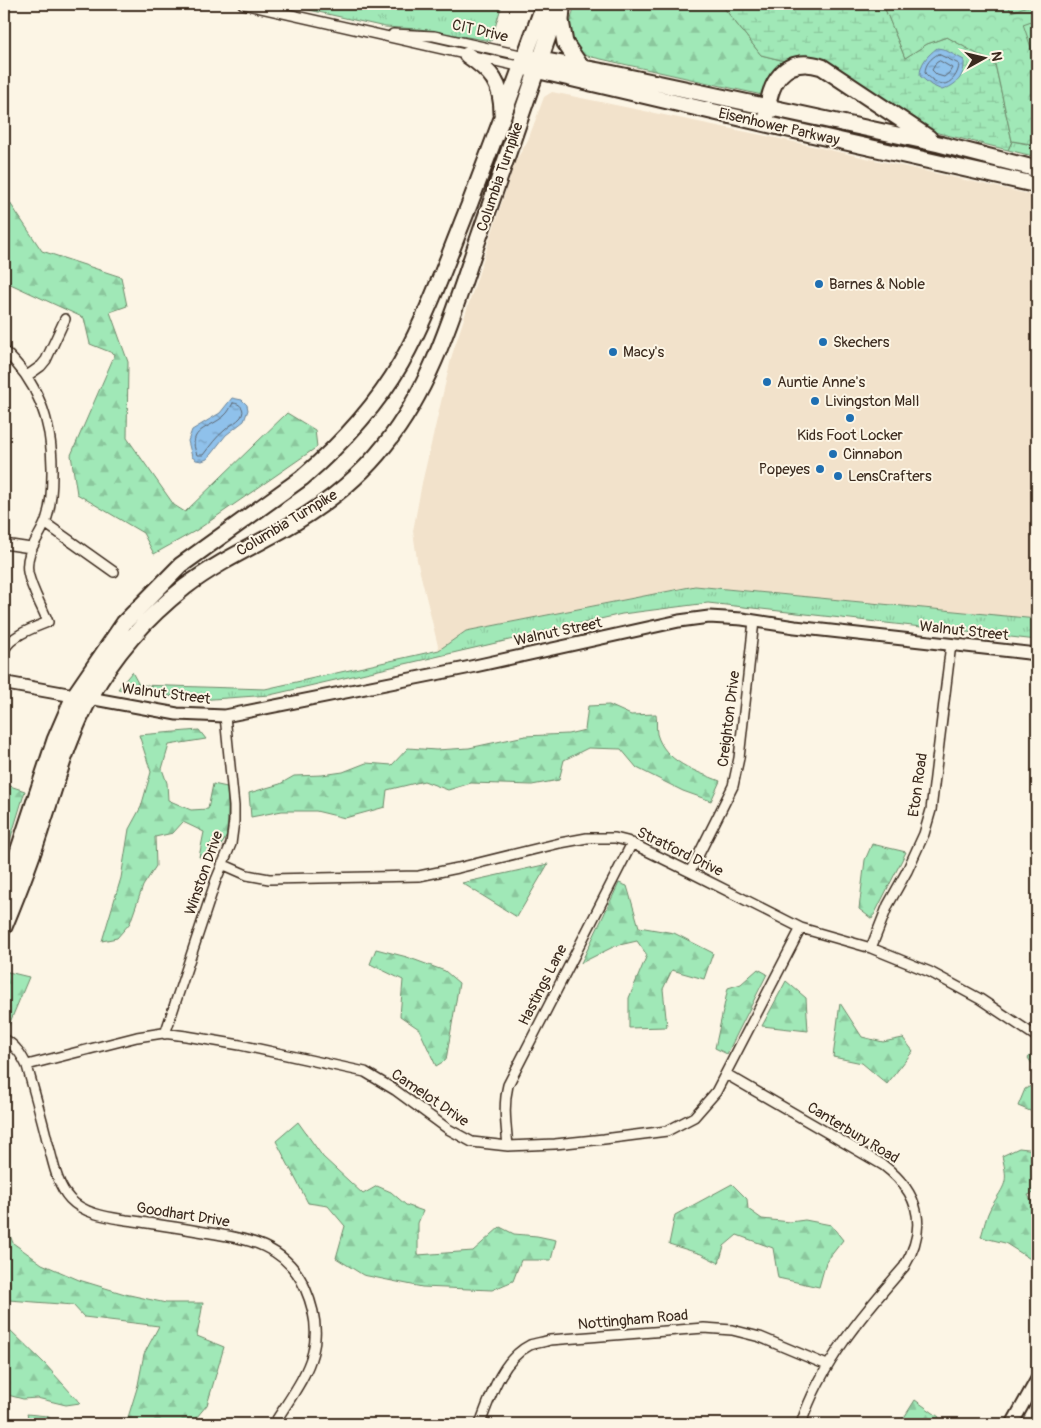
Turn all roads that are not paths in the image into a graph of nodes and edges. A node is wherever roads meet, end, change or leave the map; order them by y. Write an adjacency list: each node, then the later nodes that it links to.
1 (243, 4): 4 (street, CIT Drive)
2 (544, 4): 6 (main road, Columbia Turnpike)
3 (561, 4): 6 (main road, Columbia Turnpike); 7 (main road)
4 (368, 33): 5 (street, CIT Drive); 6 (street, CIT Drive)
5 (467, 55): 6 (street, CIT Drive); 11 (main road)
6 (531, 63): 7 (main road, Eisenhower Parkway); 8 (main road, Eisenhower Parkway); 9 (main road, Columbia Turnpike); 11 (main road, Columbia Turnpike)
7 (582, 68): 10 (main road, Eisenhower Parkway)
8 (563, 77): 9 (main road); 12 (main road, Eisenhower Parkway)
9 (526, 101): 29 (main road, Columbia Turnpike)
10 (767, 107): 12 (main road); 13 (main road, Eisenhower Parkway); 13 (main road)
11 (502, 121): 28 (main road, Columbia Turnpike)
12 (766, 124): 15 (main road, Eisenhower Parkway)
13 (939, 144): 14 (main road, Eisenhower Parkway)
14 (1037, 169)
15 (1037, 185)
16 (65, 319): 18 (street)
17 (4, 351): 18 (street)
18 (27, 376): 19 (street)
19 (45, 523): 21 (street); 22 (street)
20 (4, 544): 21 (street)
21 (31, 548): 25 (street)
22 (114, 572)
23 (754, 621): 24 (street, Walnut Street); 30 (street, Walnut Street); 33 (street, Creighton Drive)
24 (951, 644): 26 (street, Walnut Street); 37 (street, Eton Road)
25 (4, 650)
26 (1037, 654)
27 (4, 683): 28 (main road)
28 (74, 696): 29 (main road); 34 (main road, Columbia Turnpike)
29 (90, 698): 30 (street, Walnut Street); 35 (main road, Columbia Turnpike)
30 (225, 716): 32 (street, Winston Drive)
31 (632, 844): 32 (street, Stratford Drive); 33 (street, Stratford Drive); 43 (street, Hastings Lane)
32 (222, 864): 38 (street, Winston Drive)
33 (690, 872): 36 (street, Stratford Drive)
34 (4, 894)
35 (4, 927)
36 (801, 928): 37 (street, Stratford Drive); 42 (street, Camelot Drive)
37 (871, 948): 39 (street, Stratford Drive)
38 (165, 1034): 41 (street, Camelot Drive); 43 (street, Camelot Drive)
39 (1037, 1037)
40 (4, 1038): 41 (street, Goodhart Drive)
41 (27, 1065): 46 (street, Goodhart Drive)
42 (726, 1074): 43 (street, Camelot Drive); 44 (street, Canterbury Road)
43 (508, 1146)
44 (827, 1365): 47 (street, Nottingham Road); 48 (street, Canterbury Road)
45 (1037, 1379): 49 (street)
46 (274, 1424)
47 (480, 1424)
48 (801, 1424)
49 (1012, 1424)

